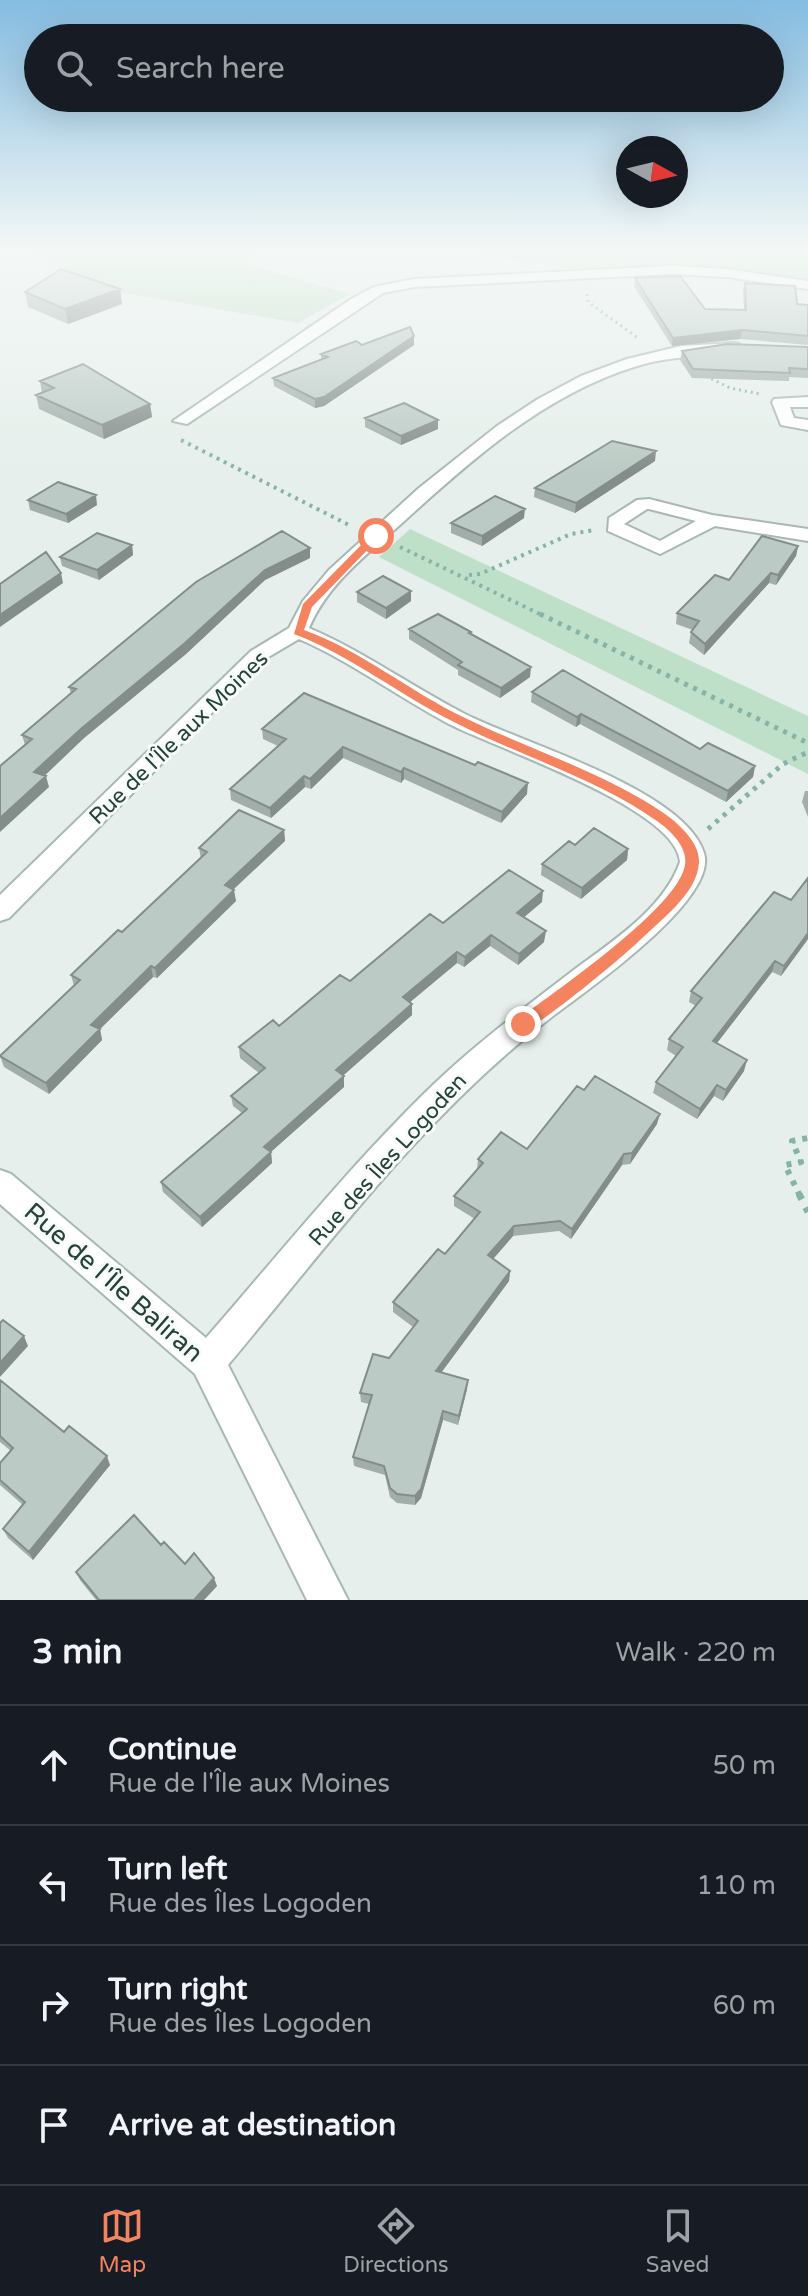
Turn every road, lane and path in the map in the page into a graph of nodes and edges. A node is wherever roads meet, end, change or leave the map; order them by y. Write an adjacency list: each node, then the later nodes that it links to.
1 (326, 323): 4 (street)
2 (752, 346): 9 (street)
3 (808, 402): 5 (street)
4 (182, 420): 9 (path)
5 (808, 425)
6 (712, 520): 7 (street); 7 (street); 8 (street)
7 (615, 527): 10 (path)
8 (808, 535)
9 (376, 536): 10 (path); 11 (street)
10 (465, 575): 12 (path)
11 (298, 631): 14 (street); 15 (street, Rue de l'Île aux Moines)
12 (808, 743)
13 (808, 752): 14 (path)
14 (689, 846): 19 (street, Rue des Îles Logoden)
15 (0, 911)
16 (808, 1138): 18 (path)
17 (0, 1184): 19 (street, Rue de l'Île Baliran)
18 (808, 1212)
19 (208, 1362): 20 (street, Rue de l'Île Baliran)
20 (328, 1600)

